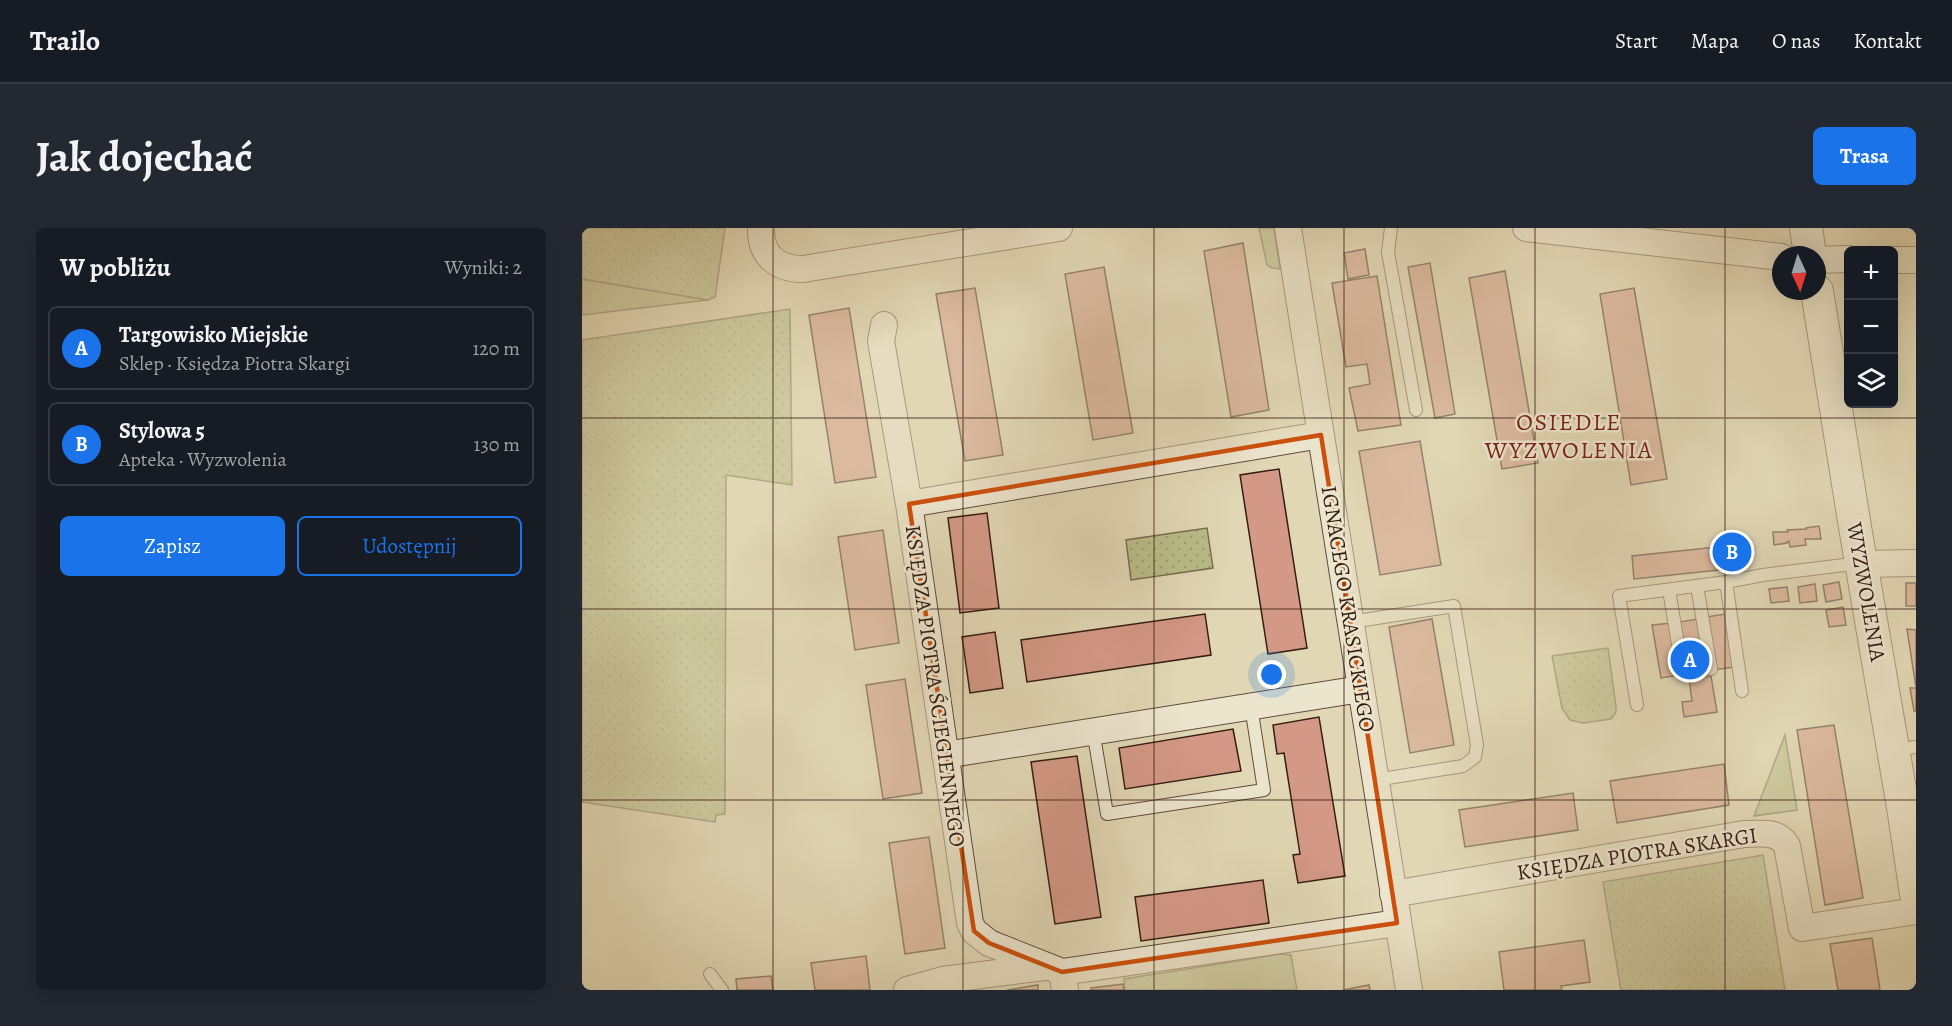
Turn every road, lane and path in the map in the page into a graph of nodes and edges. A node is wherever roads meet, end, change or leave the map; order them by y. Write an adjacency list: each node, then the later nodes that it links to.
1 (761, 228): 2 (street)
2 (1059, 228)
3 (1288, 228): 16 (street, IGNACEGO KRASICKIEGO)
4 (1391, 228): 15 (lane)
5 (1526, 228): 8 (street)
6 (1806, 228): 7 (street)
7 (1809, 246)
8 (1772, 256)
9 (1844, 259): 10 (street)
10 (1826, 260)
11 (1898, 260): 12 (street)
12 (1916, 260)
13 (1818, 300): 19 (street, WYZWOLENIA)
14 (884, 325): 17 (street, KSIĘDZA PIOTRA ŚCIEGIENNEGO)
15 (1416, 410)
16 (1321, 435): 17 (street); 23 (street, IGNACEGO KRASICKIEGO)
17 (909, 504): 32 (street, KSIĘDZA PIOTRA ŚCIEGIENNEGO)
18 (1916, 563): 19 (street)
19 (1862, 564): 20 (lane); 31 (street, WYZWOLENIA)
20 (1726, 582): 21 (lane); 27 (lane)
21 (1697, 586): 22 (lane); 24 (lane)
22 (1669, 590): 25 (lane); 28 (lane)
23 (1351, 622): 26 (street, IGNACEGO KRASICKIEGO); 33 (lane)
24 (1710, 669)
25 (1683, 674)
26 (1361, 688): 29 (street); 33 (street, IGNACEGO KRASICKIEGO)
27 (1743, 691)
28 (1637, 705)
29 (1251, 706): 30 (street); 30 (lane)
30 (1092, 730): 32 (street)
31 (1905, 748): 35 (street, WYZWOLENIA)
32 (945, 755): 38 (street, KSIĘDZA PIOTRA ŚCIEGIENNEGO)
33 (1375, 780): 34 (street, IGNACEGO KRASICKIEGO)
34 (1393, 894): 36 (street, KSIĘDZA PIOTRA SKARGI); 37 (street, IGNACEGO KRASICKIEGO)
35 (1916, 894)
36 (1916, 911)
37 (1397, 923): 41 (street); 44 (street, IGNACEGO KRASICKIEGO)
38 (974, 931): 40 (street, KSIĘDZA PIOTRA ŚCIEGIENNEGO); 41 (street)
39 (710, 974): 42 (lane)
40 (975, 976): 41 (street); 43 (street)
41 (1058, 976)
42 (722, 990)
43 (907, 990)
44 (1409, 990)

